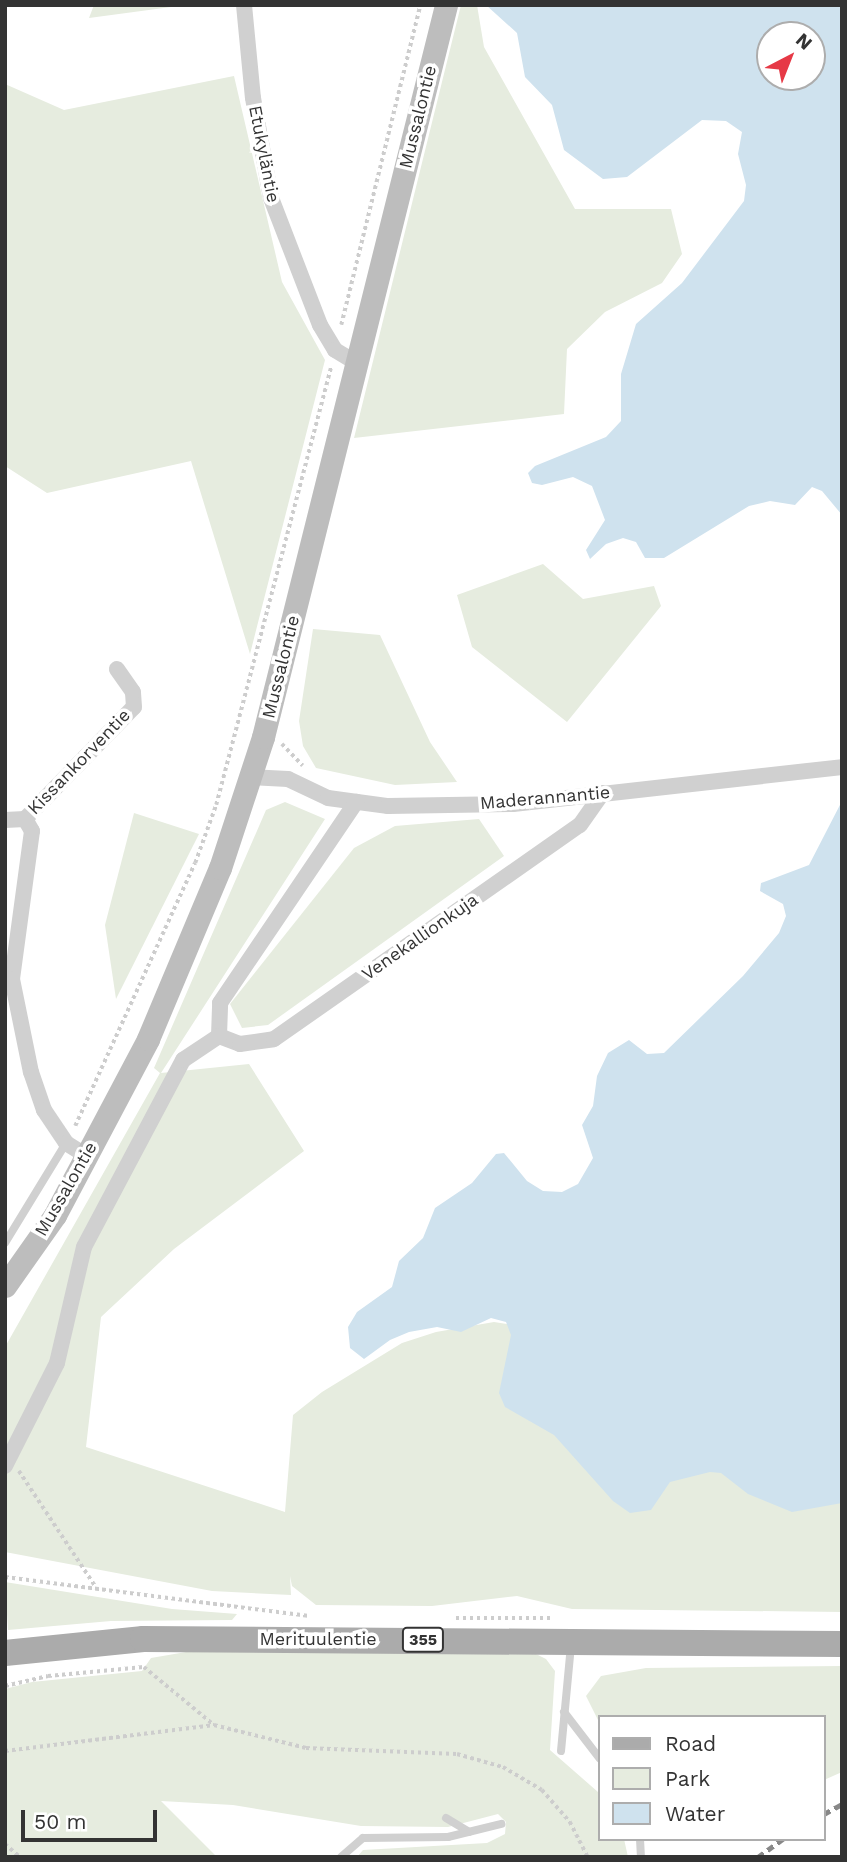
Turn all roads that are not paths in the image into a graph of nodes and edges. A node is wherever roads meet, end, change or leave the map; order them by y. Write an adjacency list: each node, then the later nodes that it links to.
1 (244, 5): 3 (street, Etukyläntie)
2 (446, 5): 3 (main road, Mussalontie)
3 (357, 363): 6 (main road, Mussalontie)
4 (117, 669): 9 (street, Kissankorventie)
5 (842, 767): 7 (street, Maderannantie)
6 (251, 777): 8 (street, Maderannantie); 13 (main road, Mussalontie)
7 (603, 793): 8 (street, Maderannantie); 11 (street, Venekallionkuja)
8 (356, 802): 11 (street)
9 (25, 819): 10 (street); 12 (street)
10 (5, 820)
11 (219, 1036): 16 (street)
12 (66, 1143): 13 (street); 14 (lane)
13 (87, 1156): 15 (main road, Mussalontie)
14 (5, 1243)
15 (5, 1286)
16 (8, 1460)
17 (571, 1643): 18 (main road, Merituulentie / 355); 19 (main road, Merituulentie / 355); 20 (lane)
18 (842, 1644)
19 (5, 1653)
20 (564, 1712): 21 (lane); 22 (lane)
21 (561, 1751)
22 (598, 1756)
23 (446, 1818): 25 (lane)
24 (501, 1824): 25 (lane)
25 (469, 1832): 26 (lane)
26 (341, 1857)

